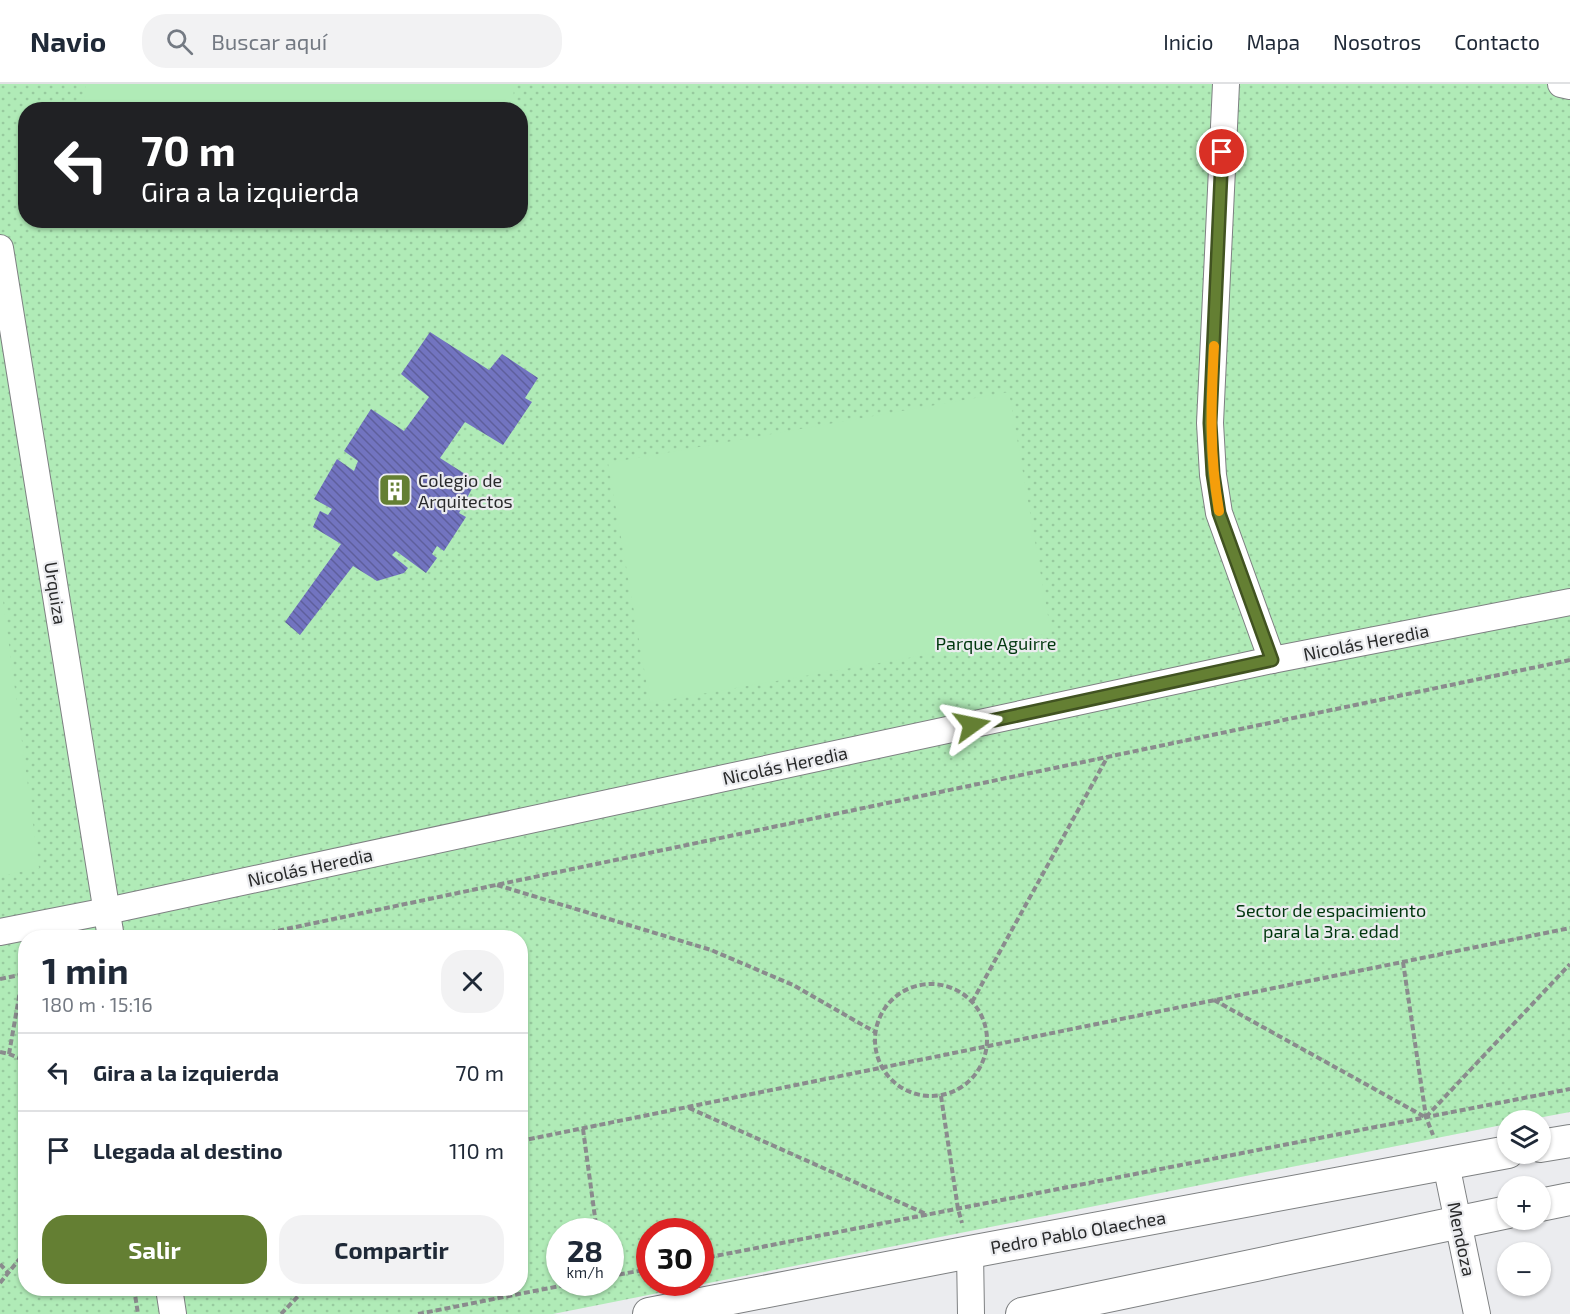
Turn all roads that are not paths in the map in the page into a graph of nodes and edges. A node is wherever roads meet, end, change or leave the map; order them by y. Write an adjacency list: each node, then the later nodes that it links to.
1 (1226, 84): 6 (street)
2 (1561, 84): 3 (street)
3 (1570, 86)
4 (0, 248): 7 (street, Urquiza)
5 (1570, 602): 6 (street, Nicolás Heredia)
6 (1272, 660): 7 (street, Nicolás Heredia)
7 (107, 911): 8 (street, Urquiza); 9 (street, Nicolás Heredia)
8 (110, 930)
9 (0, 932)
10 (1570, 1140): 11 (street)
11 (1551, 1144)
12 (1497, 1154): 13 (street, Pedro Pablo Olaechea)
13 (1446, 1164): 17 (street, Mendoza); 18 (street, Pedro Pablo Olaechea)
14 (1570, 1199): 15 (street)
15 (1551, 1203)
16 (1497, 1214): 17 (street)
17 (1459, 1222): 23 (street); 24 (street, Mendoza)
18 (970, 1252): 21 (street, Pedro Pablo Olaechea); 22 (street)
19 (170, 1296): 20 (street)
20 (173, 1314)
21 (649, 1314)
22 (970, 1314)
23 (1022, 1314)
24 (1477, 1314)

